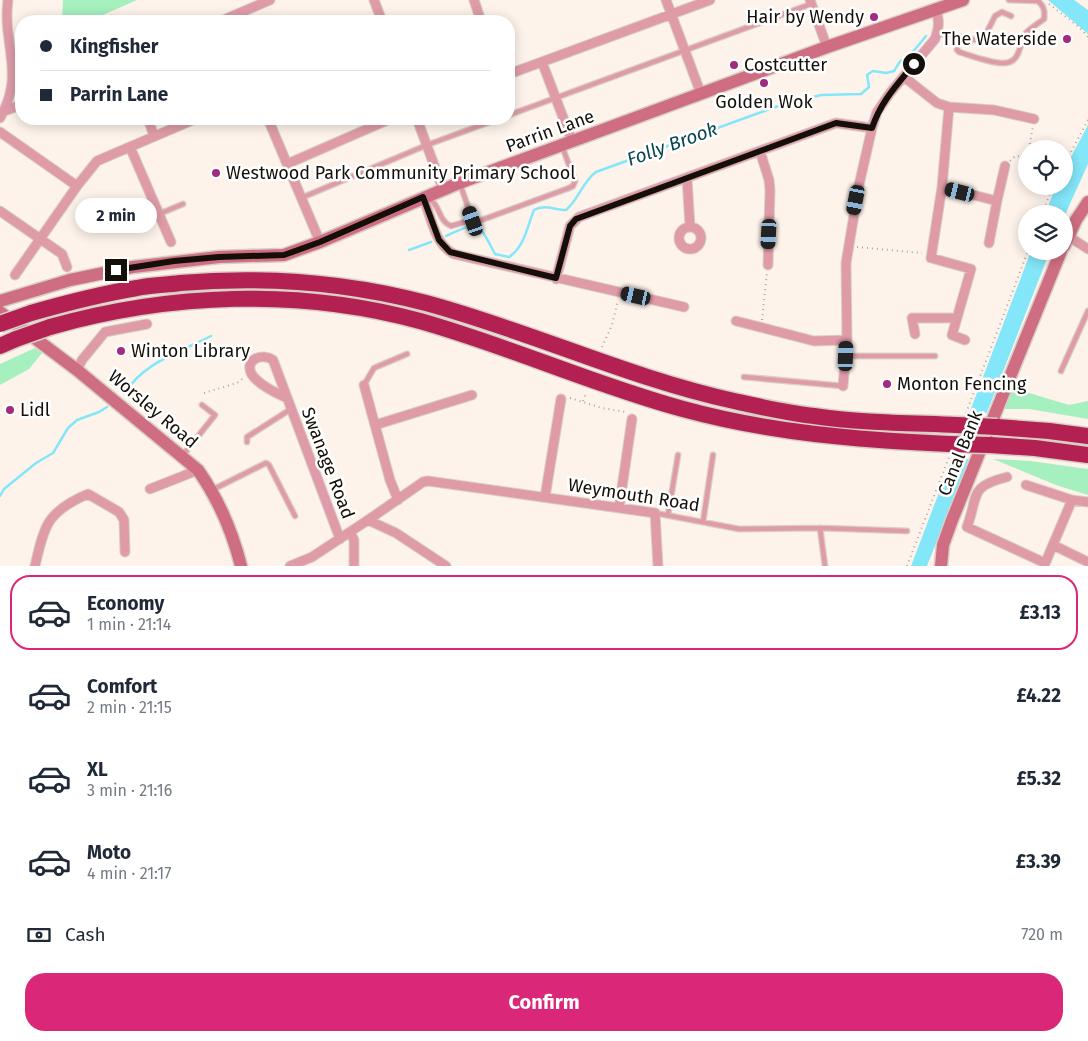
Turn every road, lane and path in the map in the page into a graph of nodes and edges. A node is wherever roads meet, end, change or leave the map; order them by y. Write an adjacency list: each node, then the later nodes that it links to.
1 (8, 0): 30 (street)
2 (270, 0): 13 (street)
3 (374, 0): 14 (street)
4 (474, 0): 15 (street)
5 (666, 0): 12 (street)
6 (710, 0): 12 (street)
7 (963, 0): 11 (main road, Parrin Lane)
8 (1009, 0): 18 (lane)
9 (1044, 0): 19 (path)
10 (810, 2): 20 (street); 21 (lane)
11 (936, 8): 17 (street); 20 (main road, Parrin Lane)
12 (671, 14): 21 (street); 22 (street)
13 (238, 15)
14 (377, 15)
15 (479, 15)
16 (1011, 16): 18 (lane)
17 (937, 33): 18 (lane); 24 (street)
18 (960, 37)
19 (1088, 37)
20 (827, 46): 25 (main road, Parrin Lane)
21 (685, 50): 25 (street); 26 (lane)
22 (542, 62): 23 (street); 26 (street)
23 (515, 72)
24 (904, 77): 27 (street); 39 (street)
25 (701, 94): 43 (main road, Parrin Lane)
26 (556, 98): 29 (lane); 43 (street)
27 (949, 107): 31 (street); 54 (street)
28 (15, 108): 30 (street)
29 (515, 113)
30 (2, 115)
31 (1034, 119): 42 (path)
32 (1088, 120): 46 (path)
33 (150, 125): 41 (street)
34 (181, 125): 41 (street)
35 (271, 125): 49 (street)
36 (376, 125): 49 (street)
37 (419, 125): 44 (street)
38 (482, 125): 44 (lane)
39 (872, 128): 47 (street); 71 (street)
40 (0, 132): 53 (street)
41 (154, 136): 45 (street)
42 (1030, 140)
43 (567, 143): 52 (main road, Parrin Lane); 63 (lane)
44 (427, 145): 55 (street); 57 (lane)
45 (130, 147): 53 (street); 62 (street)
46 (1073, 147)
47 (760, 151): 51 (street); 76 (street)
48 (1018, 156): 50 (path)
49 (287, 164): 57 (street)
50 (1005, 166): 58 (street)
51 (687, 178): 64 (street); 79 (street)
52 (459, 183): 55 (main road, Parrin Lane); 63 (lane)
53 (77, 186): 66 (street)
54 (942, 187): 58 (street); 73 (street)
55 (443, 189): 56 (main road, Parrin Lane)
56 (423, 197): 63 (lane); 68 (main road, Parrin Lane); 79 (street)
57 (301, 198): 68 (street)
58 (997, 201): 69 (street)
59 (1088, 202): 65 (main road)
60 (183, 204): 62 (lane)
61 (0, 211): 66 (street)
62 (159, 214): 67 (street)
63 (473, 221)
64 (690, 228)
65 (1073, 229)
66 (40, 239): 77 (street); 78 (street)
67 (171, 242)
68 (320, 242): 81 (main road, Parrin Lane)
69 (989, 243)
70 (1073, 244): 72 (street)
71 (848, 246): 73 (path); 91 (street)
72 (1088, 249)
73 (932, 254): 85 (street)
74 (1024, 260): 113 (path)
75 (1057, 260): 144 (main road, Canal Bank)
76 (768, 265): 89 (path)
77 (67, 267)
78 (15, 275)
79 (556, 278): 80 (street)
80 (620, 293): 82 (street); 94 (path)
81 (0, 301)
82 (684, 307)
83 (1088, 311): 99 (lane)
84 (0, 312): 98 (main road, Worsley Road)
85 (957, 318): 90 (street); 92 (street)
86 (736, 321): 89 (street)
87 (0, 324): 113 (highway, bridge)
88 (147, 324): 98 (street)
89 (762, 327): 91 (street)
90 (914, 334)
91 (847, 340): 96 (street)
92 (965, 340)
93 (0, 346): 117 (highway, bridge)
94 (602, 347)
95 (406, 354): 102 (lane)
96 (846, 356): 97 (lane); 103 (street)
97 (935, 356)
98 (77, 370): 118 (main road, Worsley Road)
99 (1061, 371)
100 (251, 373): 104 (path); 107 (street, Swanage Road); 107 (street, Swanage Road)
101 (744, 377): 103 (lane)
102 (364, 385): 114 (street)
103 (843, 386)
104 (204, 393)
105 (586, 393): 109 (path)
106 (472, 395): 114 (street)
107 (287, 398): 111 (street, Swanage Road)
108 (561, 399): 109 (path); 127 (street)
109 (583, 401): 112 (path)
110 (202, 405): 118 (lane)
111 (291, 409): 116 (lane); 140 (street, Swanage Road)
112 (632, 419): 131 (street)
113 (961, 419): 115 (highway, bridge)
114 (375, 425): 128 (street)
115 (1088, 436)
116 (247, 442)
117 (950, 447): 121 (highway, bridge); 153 (path)
118 (182, 455): 122 (main road, Worsley Road)
119 (678, 455): 133 (lane)
120 (713, 455): 136 (lane)
121 (1088, 455)
122 (198, 470): 125 (street); 126 (main road, Worsley Road)
123 (1007, 477): 145 (street)
124 (1026, 485): 129 (street)
125 (150, 489)
126 (212, 490): 134 (lane); 147 (main road, Worsley Road)
127 (545, 497): 128 (street, Weymouth Road); 131 (street, Weymouth Road)
128 (398, 500): 135 (street, Weymouth Road)
129 (1072, 500): 130 (street); 141 (street)
130 (1088, 502)
131 (619, 508): 132 (street, Weymouth Road)
132 (655, 513): 133 (lane, Weymouth Road); 151 (street)
133 (668, 515): 136 (lane, Weymouth Road)
134 (295, 516)
135 (368, 520): 139 (street, Weymouth Road); 150 (street)
136 (703, 522): 137 (lane, Weymouth Road)
137 (820, 528): 138 (lane, Weymouth Road); 152 (lane)
138 (907, 531)
139 (350, 532): 140 (street, Weymouth Road); 149 (street)
140 (340, 539): 148 (street, Weymouth Road)
141 (1053, 545): 143 (street); 145 (street)
142 (125, 552): 146 (street)
143 (1088, 562)
144 (941, 563)
145 (1044, 564)
146 (35, 566)
147 (241, 566)
148 (290, 566)
149 (354, 566)
150 (446, 566)
151 (658, 566)
152 (825, 566)
153 (907, 566)

